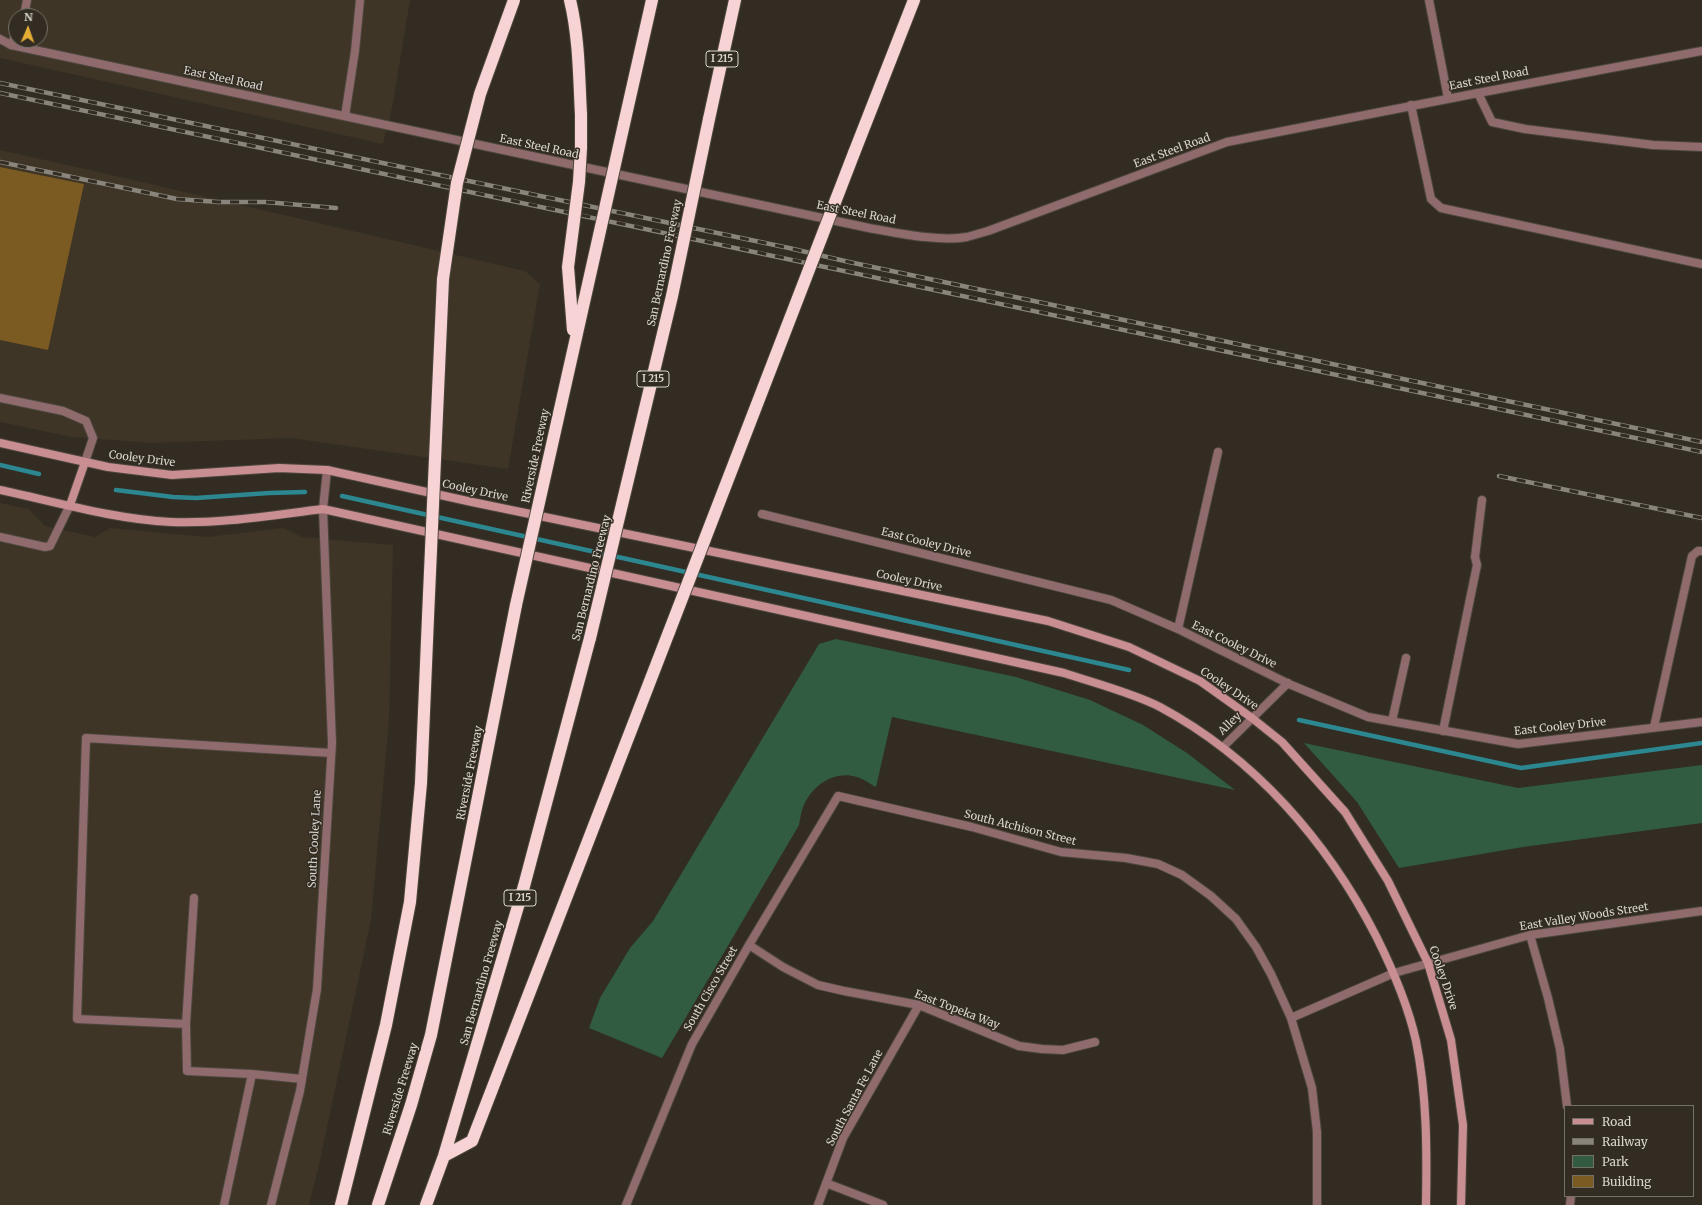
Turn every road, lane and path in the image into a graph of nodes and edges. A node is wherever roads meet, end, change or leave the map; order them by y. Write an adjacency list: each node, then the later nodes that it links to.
1 (360, 0): 13 (street)
2 (514, 0): 57 (highway, bridge)
3 (570, 0): 16 (highway, bridge)
4 (652, 0): 16 (highway, bridge)
5 (735, 0): 53 (highway, San Bernardino Freeway / I 215, bridge)
6 (914, 0): 53 (highway, bridge)
7 (1429, 0): 11 (street)
8 (25, 48): 13 (street, East Steel Road)
9 (1702, 51): 10 (street, East Steel Road)
10 (1478, 93): 11 (street, East Steel Road); 14 (street)
11 (1448, 98): 12 (street, East Steel Road)
12 (1411, 106): 13 (street, East Steel Road); 15 (street)
13 (345, 116)
14 (1702, 147)
15 (1702, 264)
16 (574, 343): 58 (highway, Riverside Freeway, bridge)
17 (0, 398): 20 (street)
18 (0, 444): 20 (street, Cooley Drive)
19 (1218, 452): 29 (street)
20 (85, 462): 21 (street, Cooley Drive); 24 (street)
21 (327, 470): 25 (street, South Cooley Lane); 32 (street, Cooley Drive)
22 (0, 490): 24 (street)
23 (1482, 500): 36 (street)
24 (70, 505): 25 (street); 27 (street)
25 (323, 510): 37 (street); 38 (street, South Cooley Lane)
26 (762, 514): 29 (street, East Cooley Drive)
27 (0, 537)
28 (1702, 551): 35 (street)
29 (1178, 629): 31 (street, East Cooley Drive)
30 (1406, 658): 33 (street)
31 (1288, 683): 32 (street, Alley); 33 (street, East Cooley Drive)
32 (1252, 718): 37 (street, Alley); 44 (street, Cooley Drive)
33 (1392, 721): 36 (street, East Cooley Drive)
34 (1702, 722): 35 (street, East Cooley Drive)
35 (1654, 727): 36 (street, East Cooley Drive)
36 (1443, 731)
37 (1223, 747): 45 (street)
38 (331, 753): 48 (street); 51 (street, South Cooley Lane)
39 (838, 796): 43 (street, South Cisco Street); 47 (street, South Atchison Street)
40 (194, 898): 48 (street)
41 (1702, 911): 42 (street, East Valley Woods Street)
42 (1530, 935): 44 (street, East Valley Woods Street); 52 (street)
43 (749, 945): 46 (street, East Topeka Way); 60 (street, South Cisco Street)
44 (1428, 963): 45 (street, East Valley Woods Street); 65 (street, Cooley Drive)
45 (1394, 973): 47 (street, East Valley Woods Street); 64 (street)
46 (919, 1005): 49 (street, East Topeka Way); 54 (street, South Santa Fe Lane)
47 (1291, 1018): 63 (street, South Atchison Street)
48 (186, 1024): 50 (street)
49 (1095, 1042)
50 (252, 1074): 51 (street); 55 (street)
51 (302, 1079): 56 (street, South Cooley Lane)
52 (1567, 1105)
53 (444, 1156): 59 (highway, I 215)
54 (826, 1183): 61 (street, South Santa Fe Lane); 62 (street)
55 (224, 1205)
56 (271, 1205)
57 (341, 1205)
58 (378, 1205)
59 (426, 1205)
60 (626, 1205)
61 (818, 1205)
62 (883, 1205)
63 (1317, 1205)
64 (1426, 1205)
65 (1461, 1205)

